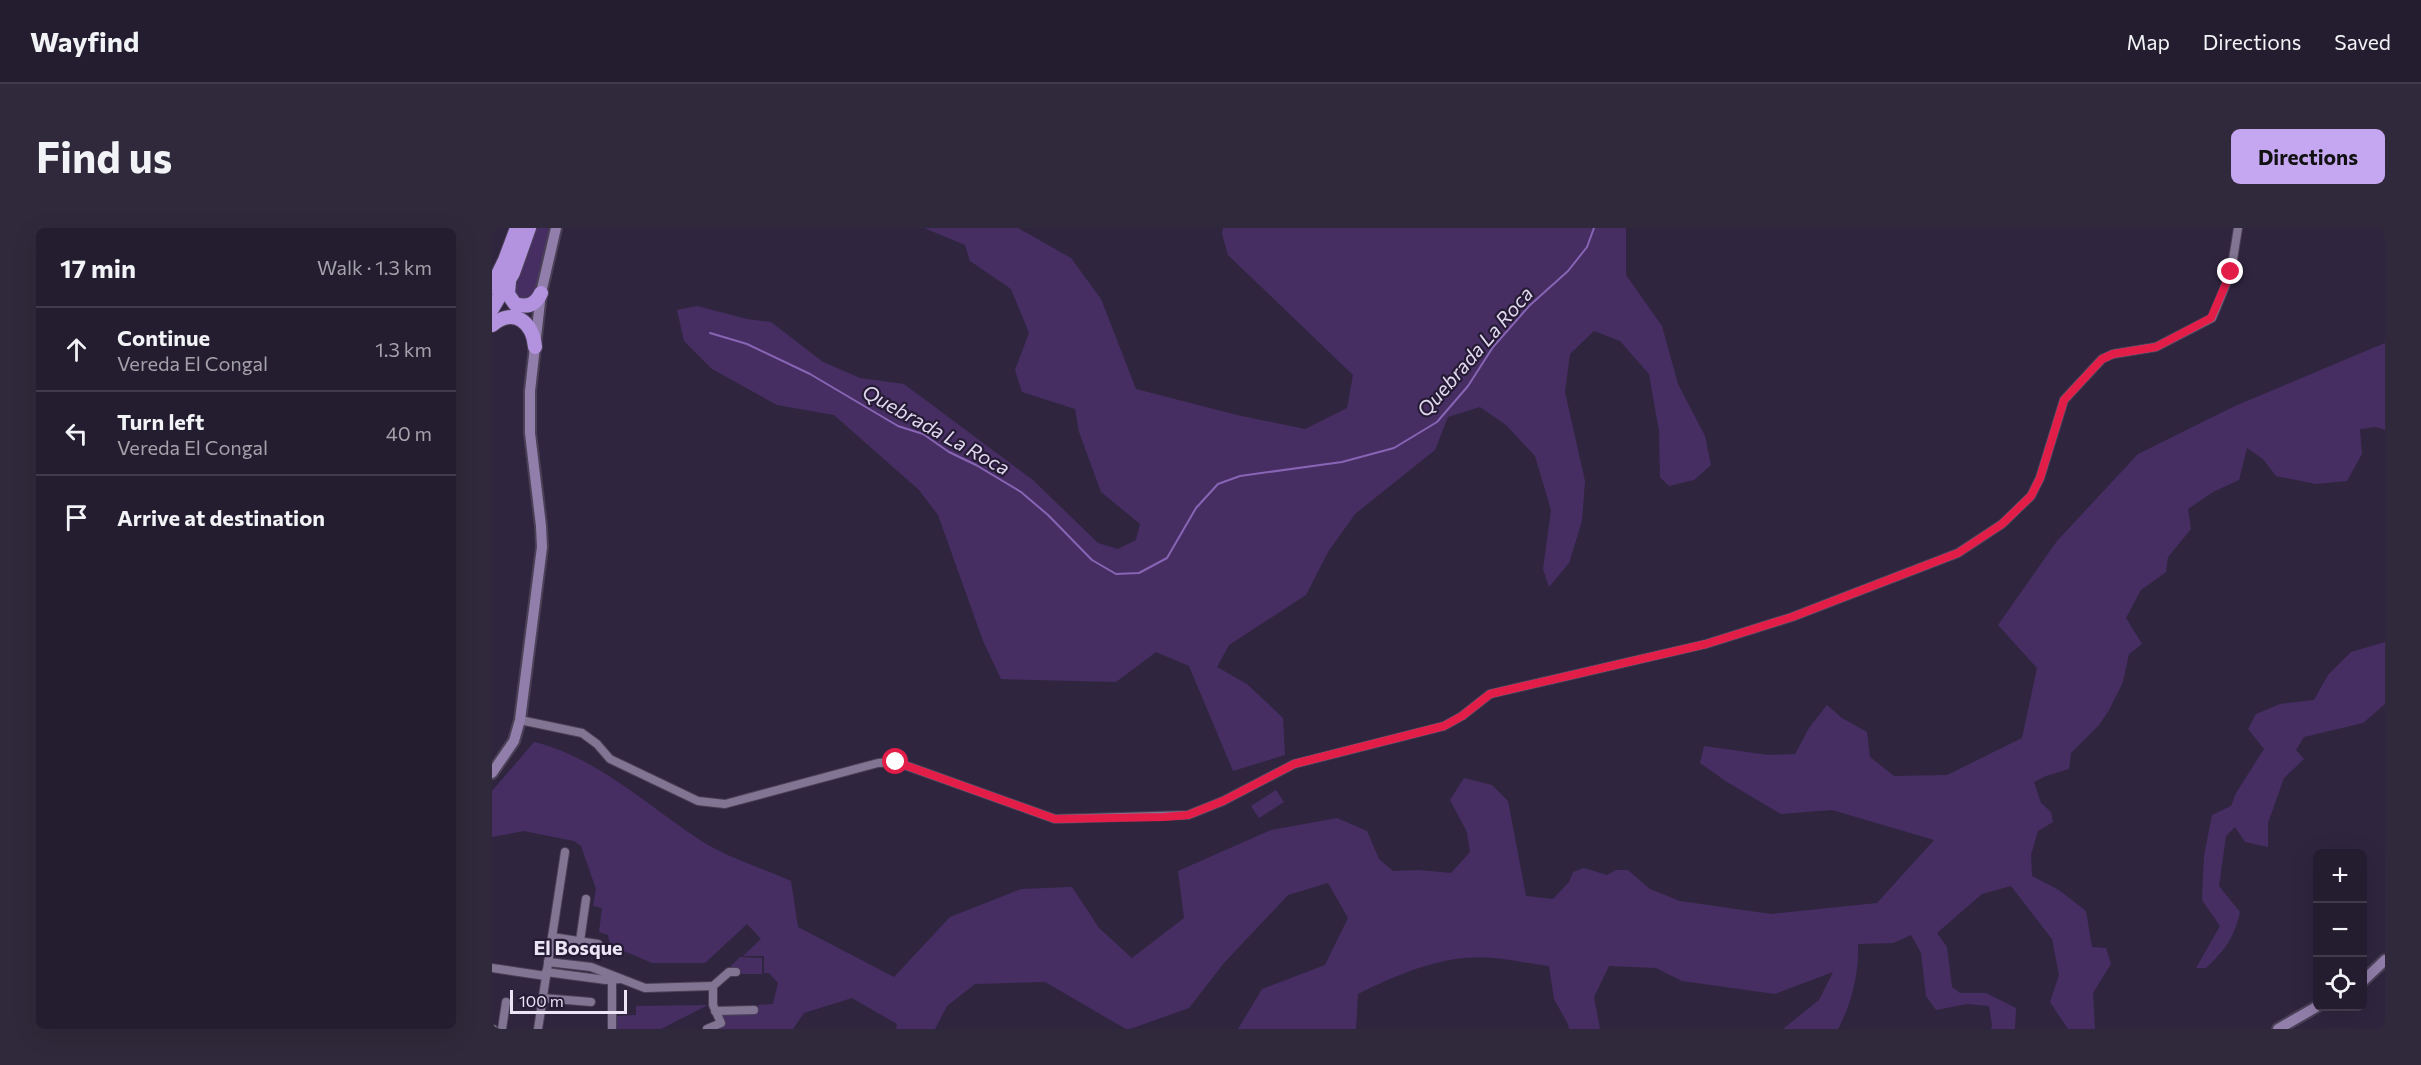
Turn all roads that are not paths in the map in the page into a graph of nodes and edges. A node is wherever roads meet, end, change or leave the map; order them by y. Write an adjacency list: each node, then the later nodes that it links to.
1 (517, 228): 6 (highway)
2 (529, 228): 5 (highway)
3 (556, 228): 7 (main road)
4 (2238, 228): 11 (street)
5 (509, 282): 7 (highway); 8 (highway)
6 (492, 287)
7 (541, 293): 10 (main road)
8 (492, 309)
9 (492, 325): 10 (highway)
10 (535, 347): 11 (main road)
11 (520, 720): 12 (main road)
12 (492, 773)
13 (566, 852): 15 (street)
14 (586, 899): 16 (street)
15 (552, 937): 16 (street); 19 (street)
16 (580, 940): 17 (street)
17 (598, 944)
18 (2385, 960): 23 (main road)
19 (548, 962): 22 (street); 24 (street)
20 (492, 968): 22 (street)
21 (736, 972): 26 (street)
22 (546, 974): 25 (street); 27 (street)
23 (2367, 977)
24 (623, 979): 25 (street); 26 (street)
25 (612, 980): 33 (street)
26 (713, 986): 32 (street)
27 (543, 998): 29 (street); 35 (street)
28 (506, 1002): 34 (street)
29 (591, 1002)
30 (2313, 1009): 37 (main road)
31 (754, 1010): 32 (street)
32 (715, 1011): 36 (street)
33 (612, 1028)
34 (502, 1029)
35 (538, 1029)
36 (707, 1029)
37 (2278, 1029)

